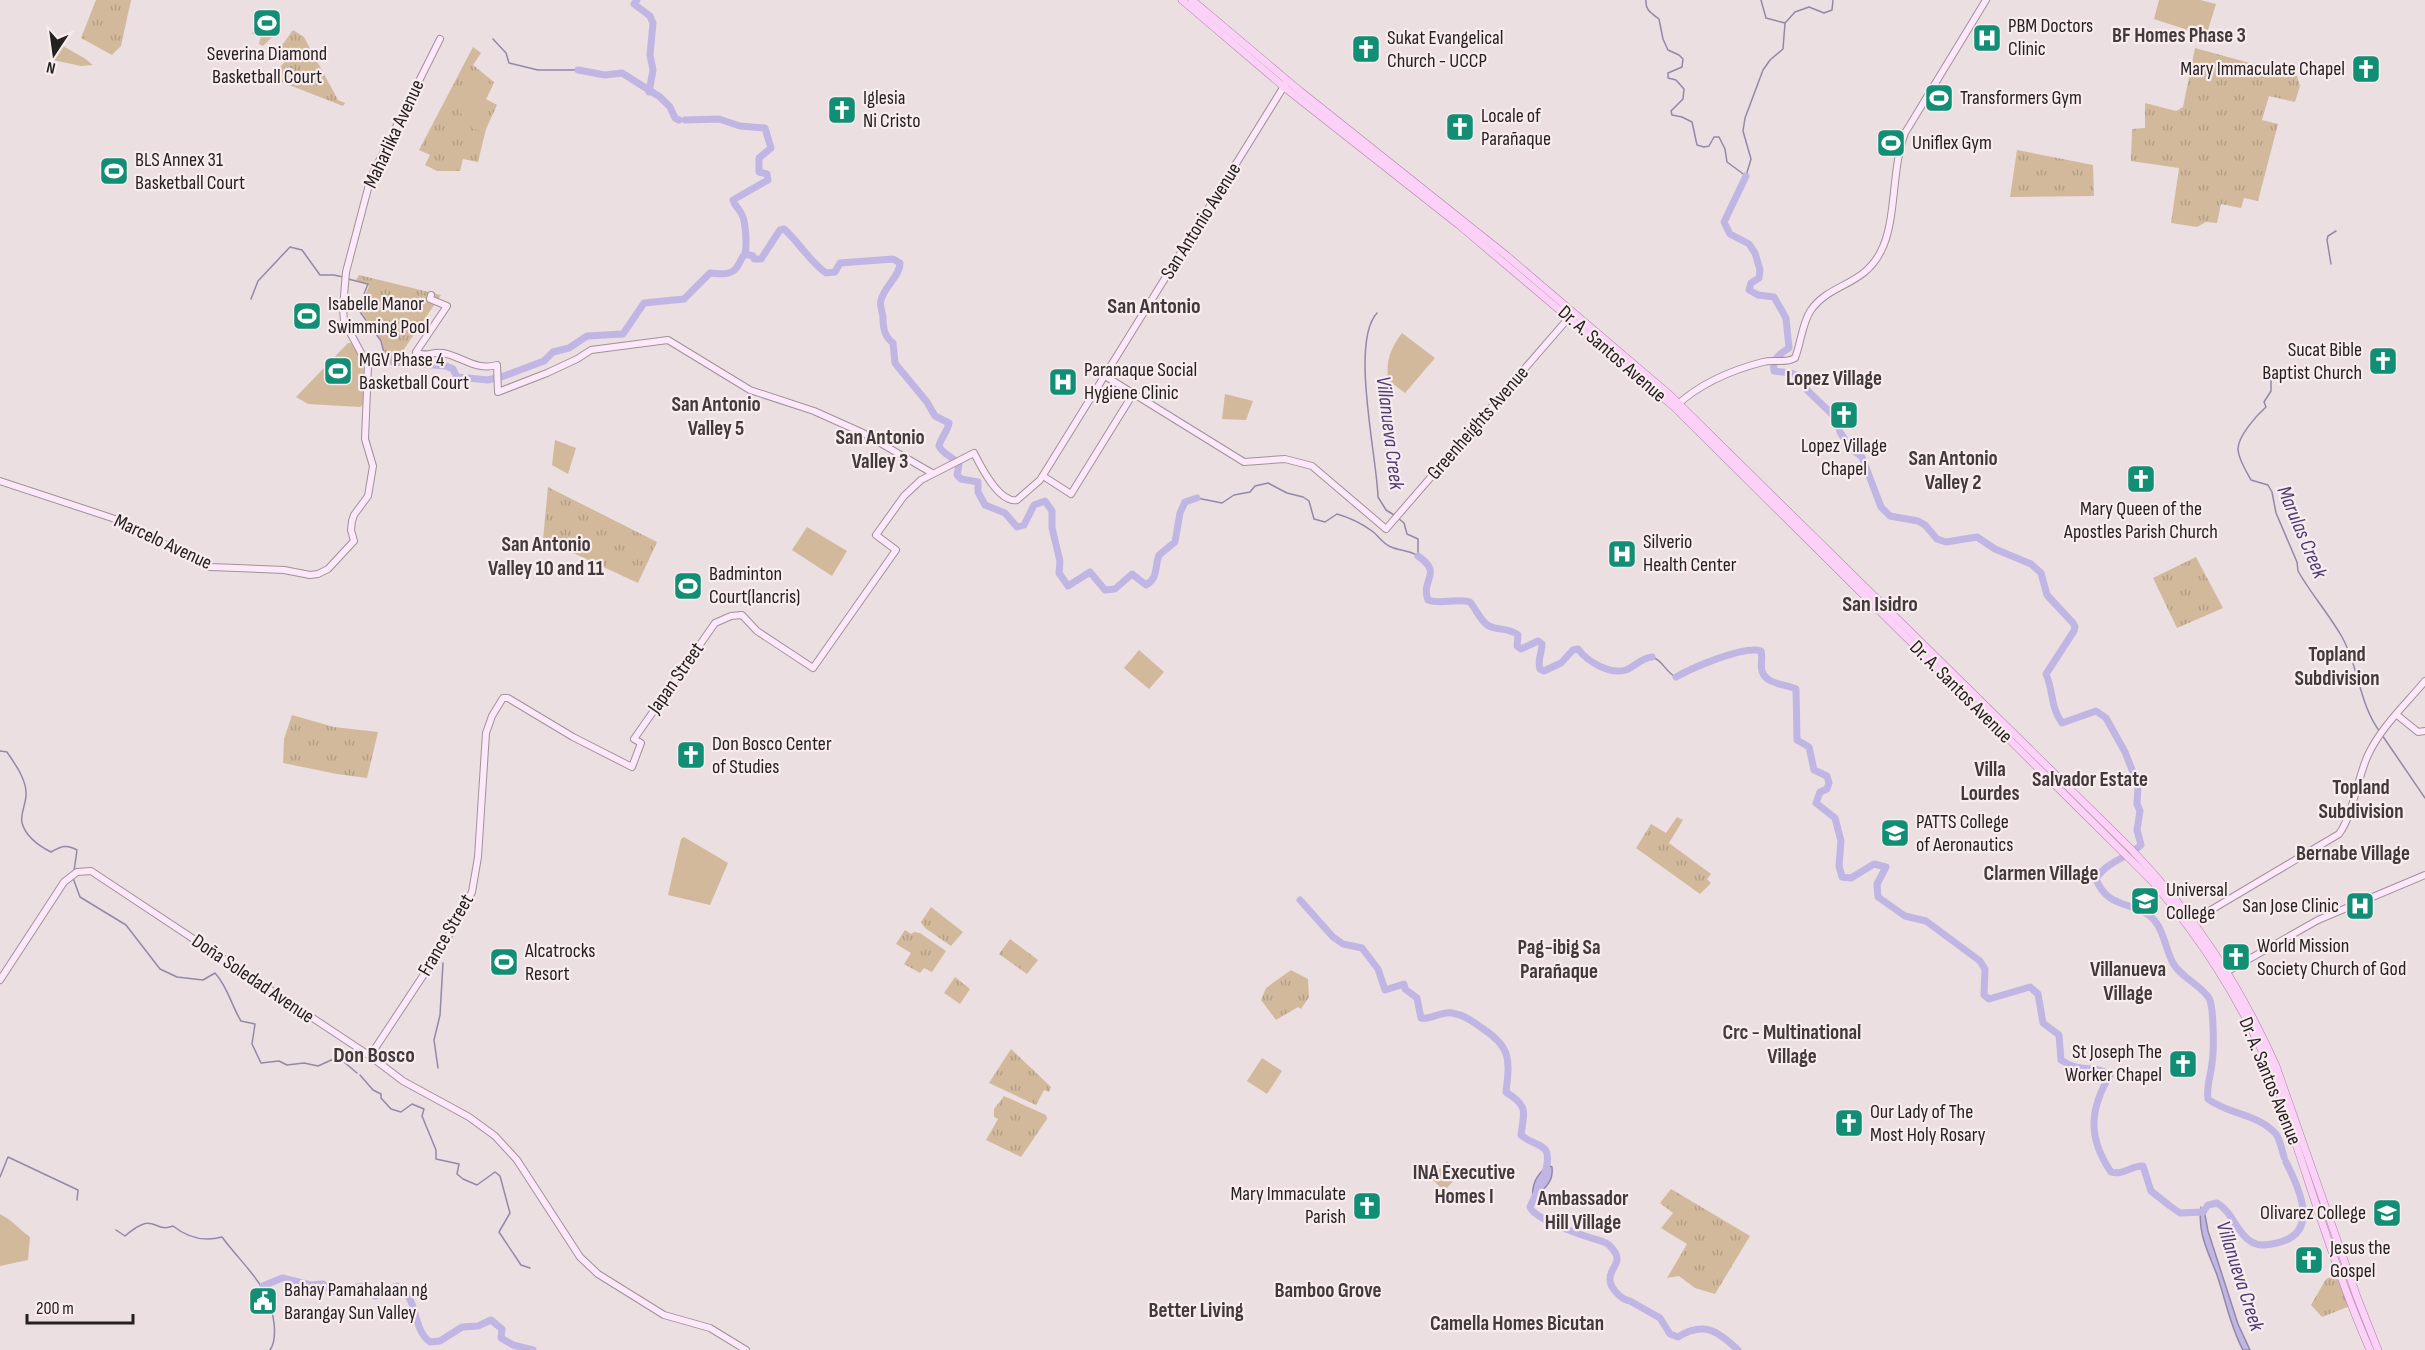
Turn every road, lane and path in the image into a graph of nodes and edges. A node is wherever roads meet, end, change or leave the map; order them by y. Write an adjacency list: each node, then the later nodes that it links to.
1 (1182, 0): 5 (main road, Dr. A. Santos Avenue)
2 (1192, 0): 5 (main road, Dr. A. Santos Avenue)
3 (1986, 0): 10 (main road)
4 (440, 39): 14 (main road, Maharlika Avenue)
5 (1286, 84): 7 (main road, Dr. A. Santos Avenue); 8 (main road, San Antonio Avenue)
6 (430, 297): 11 (main road)
7 (1572, 314): 9 (main road, Greenheights Avenue); 10 (main road, Dr. A. Santos Avenue)
8 (1105, 376): 9 (main road); 12 (main road, San Antonio Avenue)
9 (1133, 394): 12 (main road)
10 (1677, 405): 20 (main road, Dr. A. Santos Avenue)
11 (932, 473): 12 (main road, San Antonio Avenue); 18 (main road, Japan Street)
12 (1043, 476)
13 (0, 481): 14 (main road, Marcelo Avenue)
14 (354, 541)
15 (2425, 681): 16 (main road)
16 (2397, 715): 17 (main road); 20 (main road)
17 (2425, 731)
18 (642, 743): 23 (main road, France Street)
19 (2425, 875): 21 (main road)
20 (2190, 922): 21 (main road, Dr. A. Santos Avenue); 24 (main road, Dr. A. Santos Avenue)
21 (2228, 971): 24 (main road, Dr. A. Santos Avenue)
22 (0, 980): 23 (main road, Doña Soledad Avenue)
23 (370, 1056): 25 (main road, Doña Soledad Avenue)
24 (2269, 1058): 26 (main road, Dr. A. Santos Avenue); 27 (main road, Dr. A. Santos Avenue)
25 (747, 1350)
26 (2370, 1350)
27 (2378, 1350)

